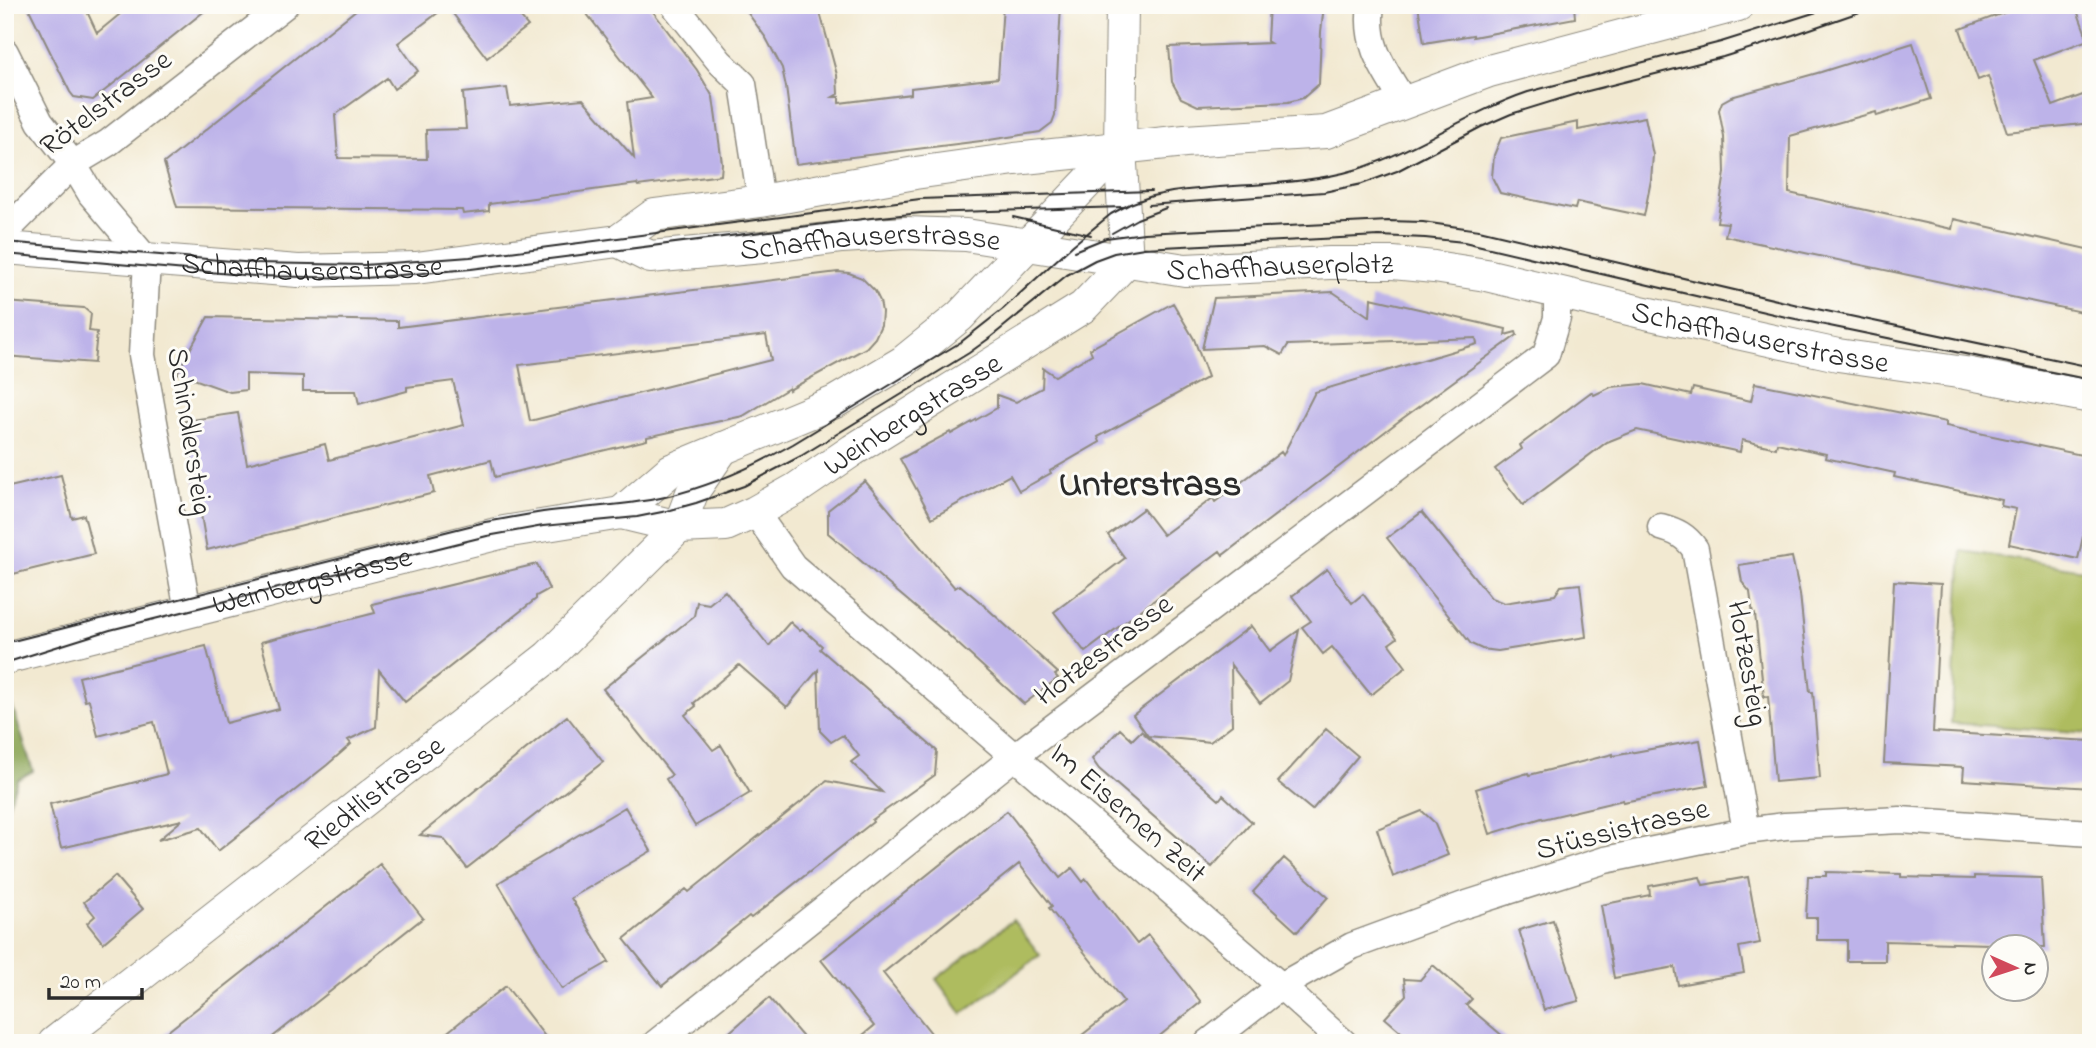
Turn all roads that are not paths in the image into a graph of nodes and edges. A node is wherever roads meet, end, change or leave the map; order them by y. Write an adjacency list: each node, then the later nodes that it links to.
1 (285, 5): 9 (street, Rötelstrasse)
2 (674, 5): 10 (street)
3 (1122, 5): 8 (street)
4 (1371, 5): 7 (street)
5 (1738, 5): 7 (street)
6 (5, 52): 9 (street)
7 (1404, 102): 8 (street)
8 (1121, 148): 10 (street, Schaffhauserstrasse); 13 (street, Weinbergstrasse); 16 (street)
9 (73, 164): 11 (street, Rötelstrasse); 15 (street)
10 (761, 201): 12 (street, Schaffhauserstrasse)
11 (5, 232)
12 (618, 241): 13 (street, Schaffhauserstrasse); 15 (street, Schaffhauserstrasse)
13 (1028, 246): 16 (street, Schaffhauserstrasse); 20 (street, Weinbergstrasse)
14 (5, 248): 15 (street, Schaffhauserstrasse)
15 (147, 260): 25 (street, Schindlersteig)
16 (1128, 261): 17 (street, Schaffhauserplatz); 21 (street, Weinbergstrasse)
17 (1434, 267): 18 (street, Schaffhauserstrasse)
18 (1558, 293): 19 (street, Schaffhauserstrasse); 27 (street, Hotzestrasse)
19 (2091, 397)
20 (723, 448): 22 (street, Weinbergstrasse); 23 (street)
21 (755, 512): 23 (street, Weinbergstrasse); 27 (street, Im Eisernen Zeit)
22 (621, 513): 23 (street, Weinbergstrasse); 25 (street, Weinbergstrasse)
23 (679, 527): 31 (street, Riedtlistrasse)
24 (1661, 527): 28 (street, Hotzesteig)
25 (188, 611): 26 (street, Weinbergstrasse)
26 (5, 658)
27 (1014, 757): 30 (street, Im Eisernen Zeit); 32 (street, Hotzestrasse)
28 (1746, 831): 29 (street, Stüssistrasse); 30 (street, Stüssistrasse)
29 (2091, 832)
30 (1280, 986): 33 (street, Stüssistrasse); 34 (street, Im Eisernen Zeit)
31 (54, 1043)
32 (656, 1043)
33 (1208, 1043)
34 (1344, 1043)

